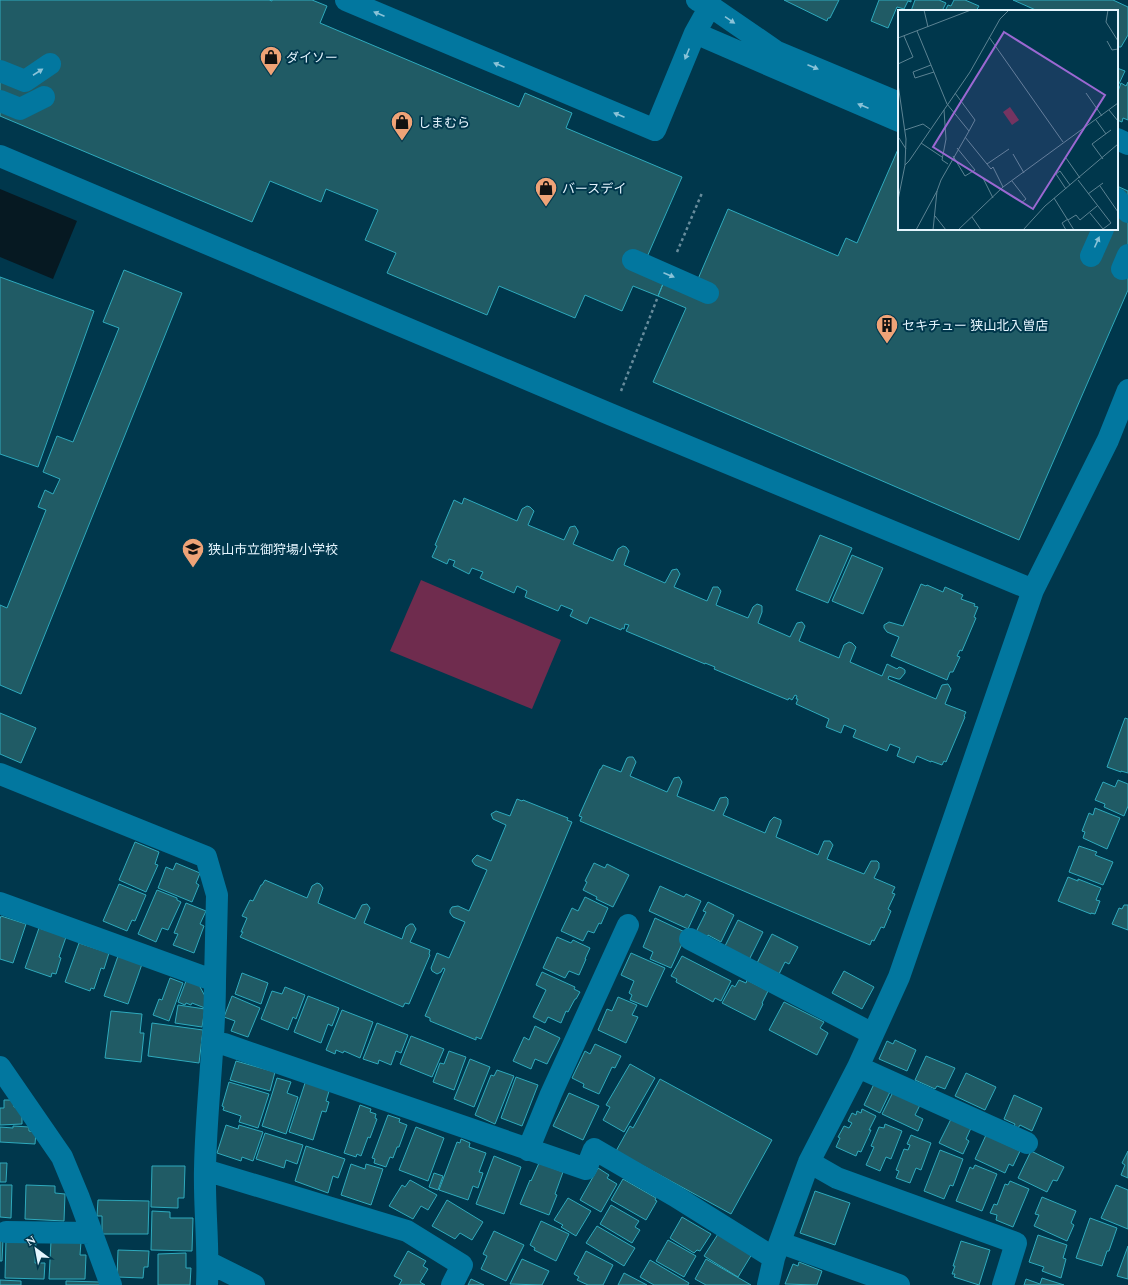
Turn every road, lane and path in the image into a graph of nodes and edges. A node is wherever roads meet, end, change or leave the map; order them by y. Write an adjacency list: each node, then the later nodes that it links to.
1 (346, 0): 3 (street, one-way to 1)
2 (703, 3): 3 (street); 4 (street, one-way to 4)
3 (696, 33): 4 (street)
4 (775, 59): 9 (street, one-way to 9); 10 (street, one-way to 4)
5 (50, 64): 6 (street, one-way to 5)
6 (0, 71)
7 (44, 97): 8 (street)
8 (0, 101)
9 (898, 103)
10 (898, 120)
11 (1118, 139): 12 (street)
12 (1128, 144)
13 (0, 156): 24 (street)
14 (702, 193): 18 (path)
15 (1118, 201): 16 (street)
16 (1128, 212)
17 (1103, 230): 19 (street, one-way to 17)
18 (676, 254)
19 (1091, 256)
20 (630, 267): 22 (street)
21 (658, 296): 24 (path)
22 (705, 299)
23 (1128, 390): 25 (street)
24 (612, 416): 25 (street)
25 (1034, 590): 31 (street)
26 (0, 774): 30 (street)
27 (0, 904): 30 (street)
28 (628, 925): 36 (street)
29 (690, 939): 31 (street)
30 (215, 981): 32 (street)
31 (873, 1034): 34 (street)
32 (212, 1043): 36 (street); 38 (street)
33 (0, 1067): 40 (street)
34 (858, 1067): 35 (street); 37 (street)
35 (1027, 1143)
36 (528, 1150): 41 (street)
37 (809, 1162): 41 (street); 49 (street)
38 (205, 1170): 42 (street); 46 (street)
39 (6, 1232): 40 (street)
40 (91, 1233): 43 (street)
41 (778, 1250): 47 (street); 48 (street)
42 (208, 1262): 44 (street); 45 (street)
43 (111, 1285)
44 (207, 1285)
45 (254, 1285)
46 (452, 1285)
47 (768, 1285)
48 (899, 1285)
49 (1003, 1285)

